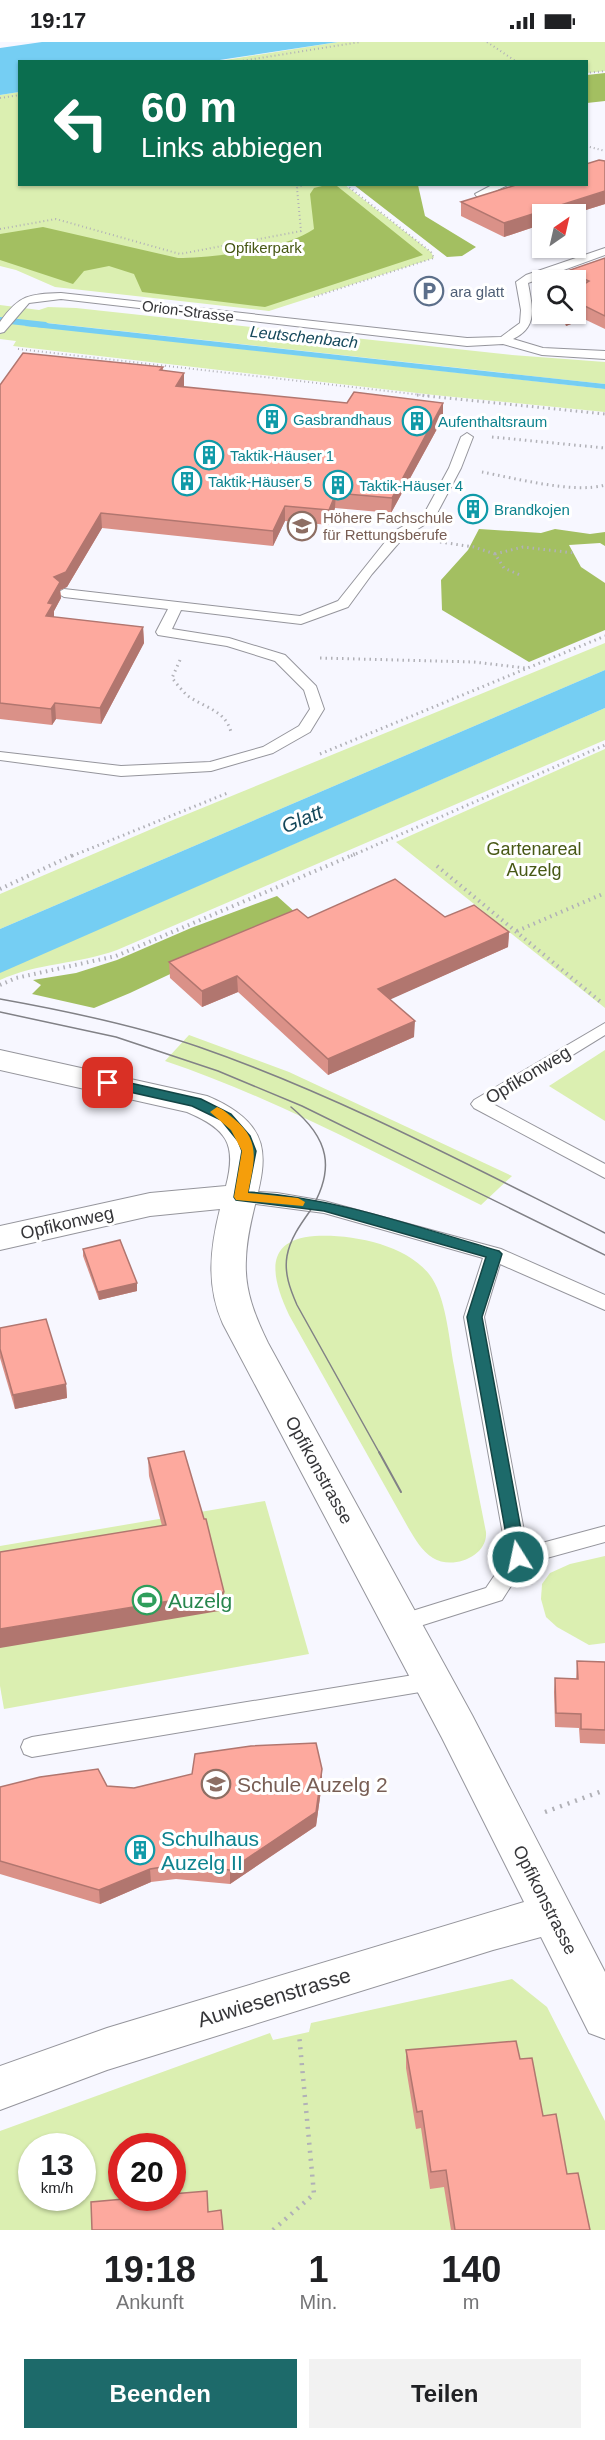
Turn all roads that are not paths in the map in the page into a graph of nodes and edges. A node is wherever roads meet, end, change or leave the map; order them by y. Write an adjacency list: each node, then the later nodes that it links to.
1 (499, 186): 2 (lane)
2 (486, 201)
3 (605, 251): 5 (lane)
4 (0, 330): 5 (lane, Orion-Strasse)
5 (503, 340): 6 (lane, Orion-Strasse)
6 (605, 355)
7 (467, 437): 9 (lane)
8 (64, 593): 9 (lane)
9 (176, 607): 10 (lane)
10 (0, 756)
11 (605, 1028): 13 (lane, Opfikonweg)
12 (0, 1060): 14 (street, Opfikonstrasse)
13 (605, 1172)
14 (241, 1197): 15 (street, Opfikonweg); 16 (lane); 20 (street, Opfikonstrasse)
15 (0, 1238)
16 (494, 1254): 17 (lane); 19 (lane)
17 (605, 1304)
18 (605, 1533): 19 (lane)
19 (518, 1557): 20 (lane)
20 (400, 1623): 21 (street, Opfikonstrasse)
21 (432, 1681): 22 (lane); 23 (street, Opfikonstrasse)
22 (32, 1747)
23 (551, 1915): 24 (street, Opfikonstrasse); 25 (street, Auwiesenstrasse)
24 (605, 2018)
25 (0, 2088)

